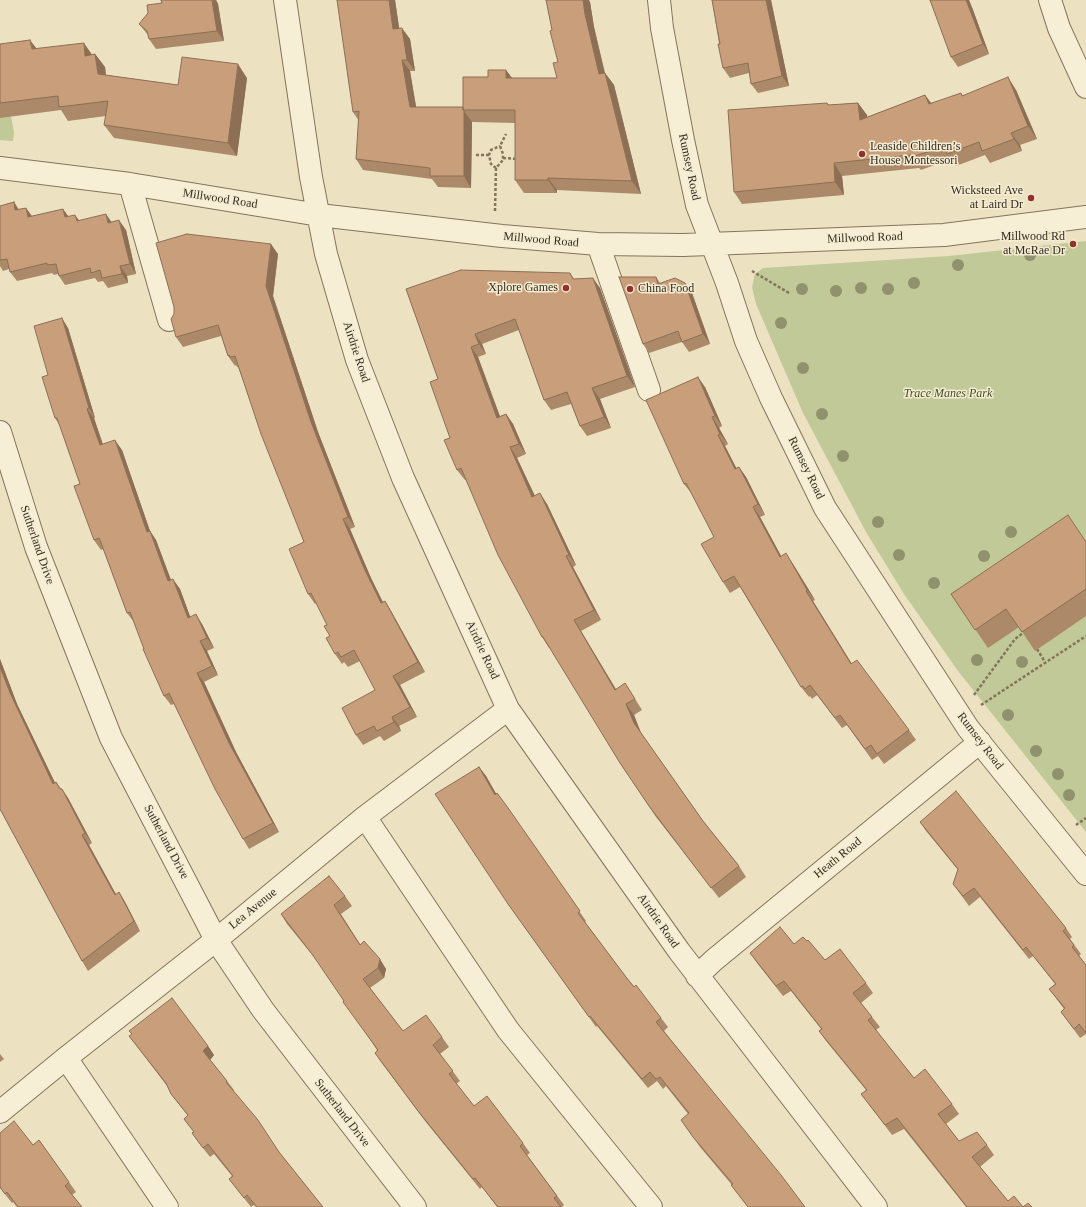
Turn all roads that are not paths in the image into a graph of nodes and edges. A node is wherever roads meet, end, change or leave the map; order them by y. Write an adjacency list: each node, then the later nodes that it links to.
1 (285, 0): 7 (street, Airdrie Road)
2 (659, 0): 10 (street, Rumsey Road)
3 (1050, 0): 4 (street)
4 (1086, 87)
5 (0, 168): 6 (street, Millwood Road)
6 (130, 184): 7 (street, Millwood Road); 11 (street)
7 (319, 215): 9 (street, Millwood Road); 14 (street, Airdrie Road)
8 (1086, 217): 10 (street, Millwood Road)
9 (598, 244): 10 (street, Millwood Road); 12 (street)
10 (710, 244): 15 (street, Rumsey Road)
11 (168, 320)
12 (650, 390)
13 (0, 432): 18 (street, Sutherland Drive)
14 (508, 709): 16 (street, Lea Avenue); 19 (street, Airdrie Road)
15 (980, 742): 17 (street, Rumsey Road); 19 (street, Heath Road)
16 (365, 817): 18 (street, Lea Avenue); 24 (street)
17 (1086, 874)
18 (216, 940): 20 (street, Lea Avenue); 23 (street, Sutherland Drive)
19 (697, 976): 25 (street, Airdrie Road)
20 (66, 1058): 21 (street, Lea Avenue); 22 (street)
21 (0, 1112)
22 (167, 1207)
23 (415, 1207)
24 (650, 1207)
25 (876, 1207)

